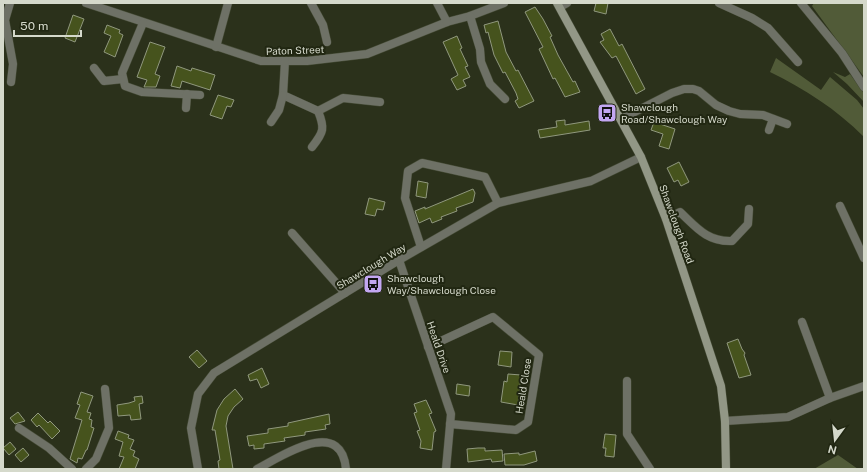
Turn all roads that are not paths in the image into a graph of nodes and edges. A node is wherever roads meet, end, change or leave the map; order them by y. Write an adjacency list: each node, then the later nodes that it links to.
1 (10, 3): 11 (street)
2 (86, 3): 13 (street, Paton Street)
3 (228, 3): 15 (street)
4 (311, 3): 14 (street)
5 (437, 3): 12 (street)
6 (504, 3): 10 (street, Paton Street)
7 (718, 3): 17 (street)
8 (801, 3): 21 (street)
9 (561, 4): 29 (main road, Shawclough Road)
10 (470, 16): 12 (street, Paton Street); 25 (street)
11 (4, 20): 20 (street)
12 (447, 22): 16 (street, Paton Street)
13 (142, 23): 15 (street, Paton Street); 19 (street)
14 (327, 42)
15 (216, 47): 16 (street, Paton Street)
16 (285, 62): 24 (street)
17 (798, 62)
18 (94, 68): 19 (street)
19 (123, 79): 22 (street)
20 (11, 82)
21 (864, 87)
22 (187, 94): 23 (street); 27 (street)
23 (200, 95)
24 (283, 95): 28 (street); 31 (street)
25 (505, 99)
26 (380, 102): 28 (street)
27 (186, 108)
28 (318, 111): 34 (street)
29 (621, 119): 30 (street); 35 (main road, Shawclough Road)
30 (773, 119): 32 (street); 33 (street)
31 (271, 122)
32 (786, 124)
33 (769, 130)
34 (312, 147)
35 (641, 157): 36 (street, Shawclough Way); 39 (main road, Shawclough Road)
36 (498, 203): 41 (street, Shawclough Way); 41 (street)
37 (840, 206): 42 (street)
38 (749, 209): 39 (street)
39 (666, 220): 51 (main road, Shawclough Road)
40 (292, 233): 44 (street)
41 (421, 247): 43 (street, Shawclough Way)
42 (864, 258)
43 (399, 260): 44 (street, Shawclough Way); 46 (street, Heald Drive)
44 (345, 293): 56 (street, Shawclough Way)
45 (802, 322): 50 (street)
46 (428, 347): 52 (street, Heald Drive); 52 (street, Heald Close)
47 (627, 380): 60 (street)
48 (864, 386): 50 (street)
49 (105, 389): 55 (street)
50 (830, 398): 51 (street)
51 (725, 421): 61 (main road, Shawclough Road)
52 (450, 424): 59 (street, Heald Drive)
53 (18, 428): 54 (street)
54 (72, 469)
55 (86, 469)
56 (198, 469)
57 (257, 469): 58 (street)
58 (346, 469)
59 (446, 469)
60 (650, 469)
61 (724, 469)

